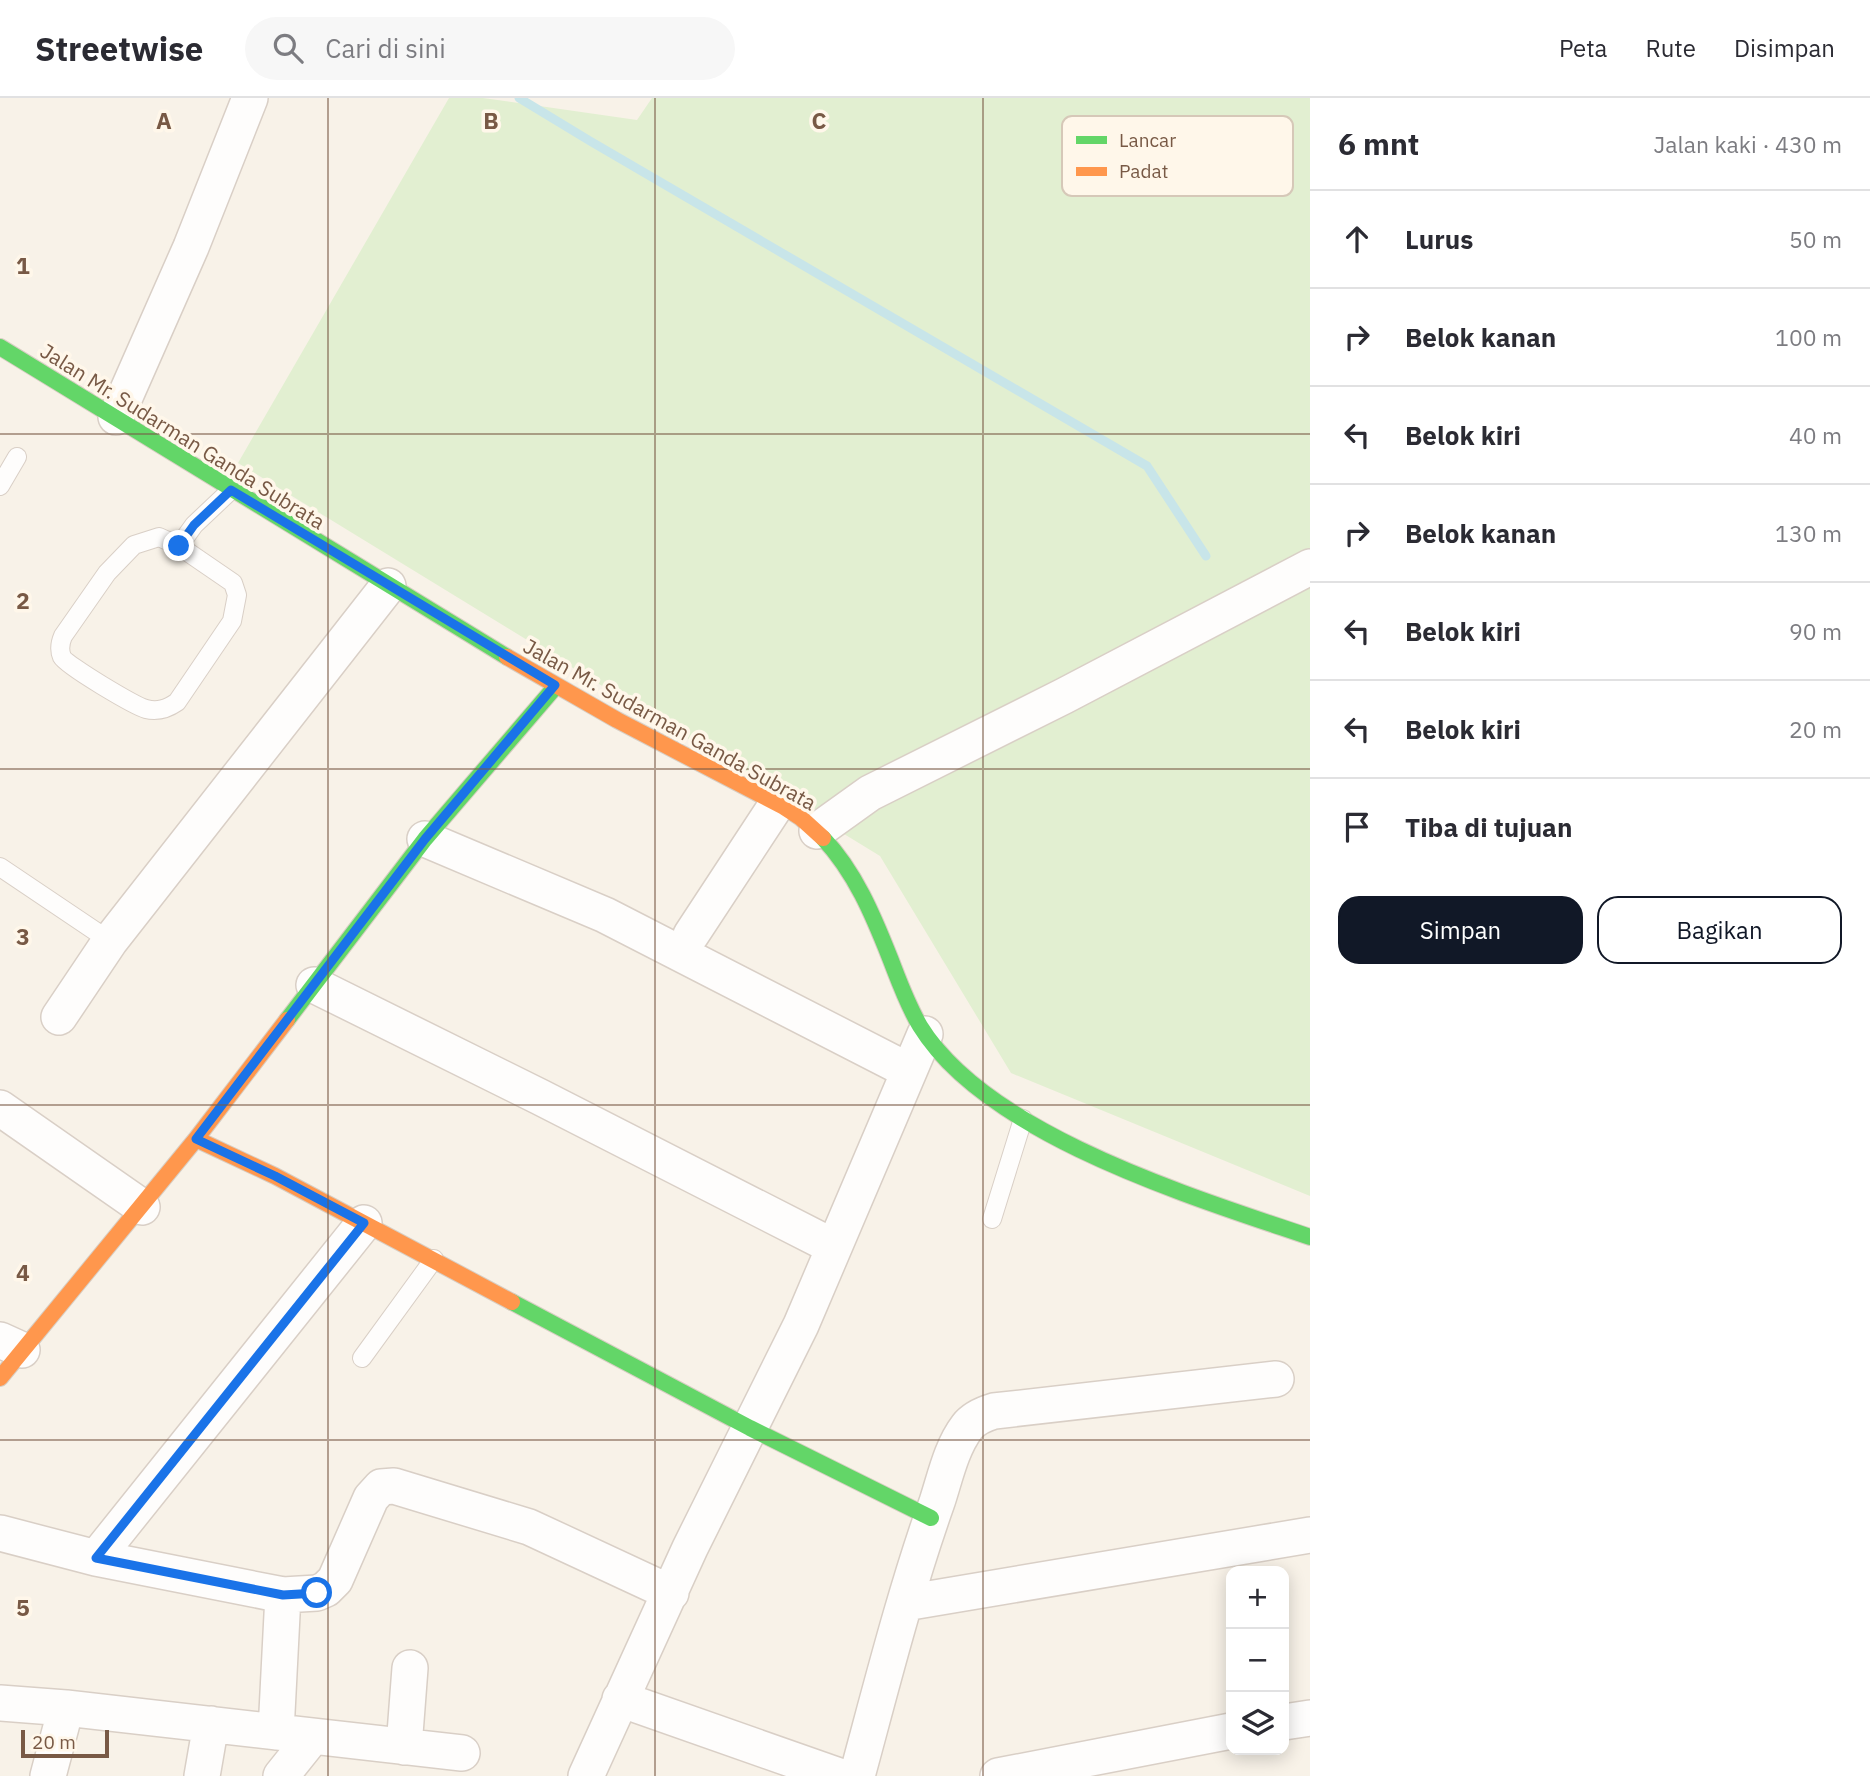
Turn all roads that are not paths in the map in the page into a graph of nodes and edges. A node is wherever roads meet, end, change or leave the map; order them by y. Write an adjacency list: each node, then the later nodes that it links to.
1 (250, 98): 3 (street)
2 (0, 347): 3 (street, Jalan Mr. Sudarman Ganda Subrata)
3 (116, 417): 6 (street, Jalan Mr. Sudarman Ganda Subrata)
4 (18, 457): 5 (lane)
5 (0, 486)
6 (231, 490): 7 (lane); 9 (street, Jalan Mr. Sudarman Ganda Subrata)
7 (179, 546): 7 (lane)
8 (1310, 567): 12 (street)
9 (388, 586): 10 (street, Jalan Mr. Sudarman Ganda Subrata); 16 (street)
10 (555, 685): 11 (street, Jalan Mr. Sudarman Ganda Subrata); 13 (street)
11 (777, 804): 12 (street, Jalan Mr. Sudarman Ganda Subrata); 15 (street)
12 (817, 831): 19 (street, Jalan Mr. Sudarman Ganda Subrata)
13 (425, 839): 17 (street); 20 (street)
14 (0, 867): 16 (lane)
15 (691, 935)
16 (110, 941): 18 (street)
17 (314, 985): 23 (street); 28 (street)
18 (59, 1017)
19 (925, 1034): 20 (street); 22 (street, Jalan Mr. Sudarman Ganda Subrata)
20 (909, 1072): 28 (street)
21 (0, 1108): 24 (street)
22 (1023, 1119): 25 (lane); 27 (street, Jalan Mr. Sudarman Ganda Subrata)
23 (196, 1139): 24 (street); 26 (street)
24 (142, 1207): 30 (street)
25 (992, 1219)
26 (364, 1223): 29 (street); 38 (street)
27 (1310, 1237)
28 (834, 1247): 34 (street)
29 (434, 1259): 31 (lane); 34 (street)
30 (11, 1345): 32 (street)
31 (362, 1358)
32 (0, 1378)
33 (1276, 1379): 35 (street)
34 (750, 1428): 35 (street); 39 (street)
35 (931, 1518): 41 (street)
36 (0, 1533): 38 (street)
37 (1310, 1535): 41 (street)
38 (96, 1558): 40 (street)
39 (671, 1593): 40 (street); 43 (street)
40 (283, 1595): 49 (street)
41 (905, 1603): 59 (street)
42 (410, 1668): 52 (street)
43 (620, 1699): 57 (street); 58 (street)
44 (0, 1703): 45 (street)
45 (66, 1708): 48 (street); 54 (street)
46 (1310, 1718): 47 (street)
47 (1289, 1721)
48 (211, 1724): 49 (street); 55 (street)
49 (276, 1732): 51 (street)
50 (1226, 1732): 60 (street)
51 (313, 1736): 52 (street); 56 (street)
52 (404, 1747): 53 (street)
53 (462, 1754)
54 (48, 1776)
55 (201, 1776)
56 (281, 1776)
57 (586, 1776)
58 (839, 1776)
59 (857, 1776)
60 (998, 1776)

